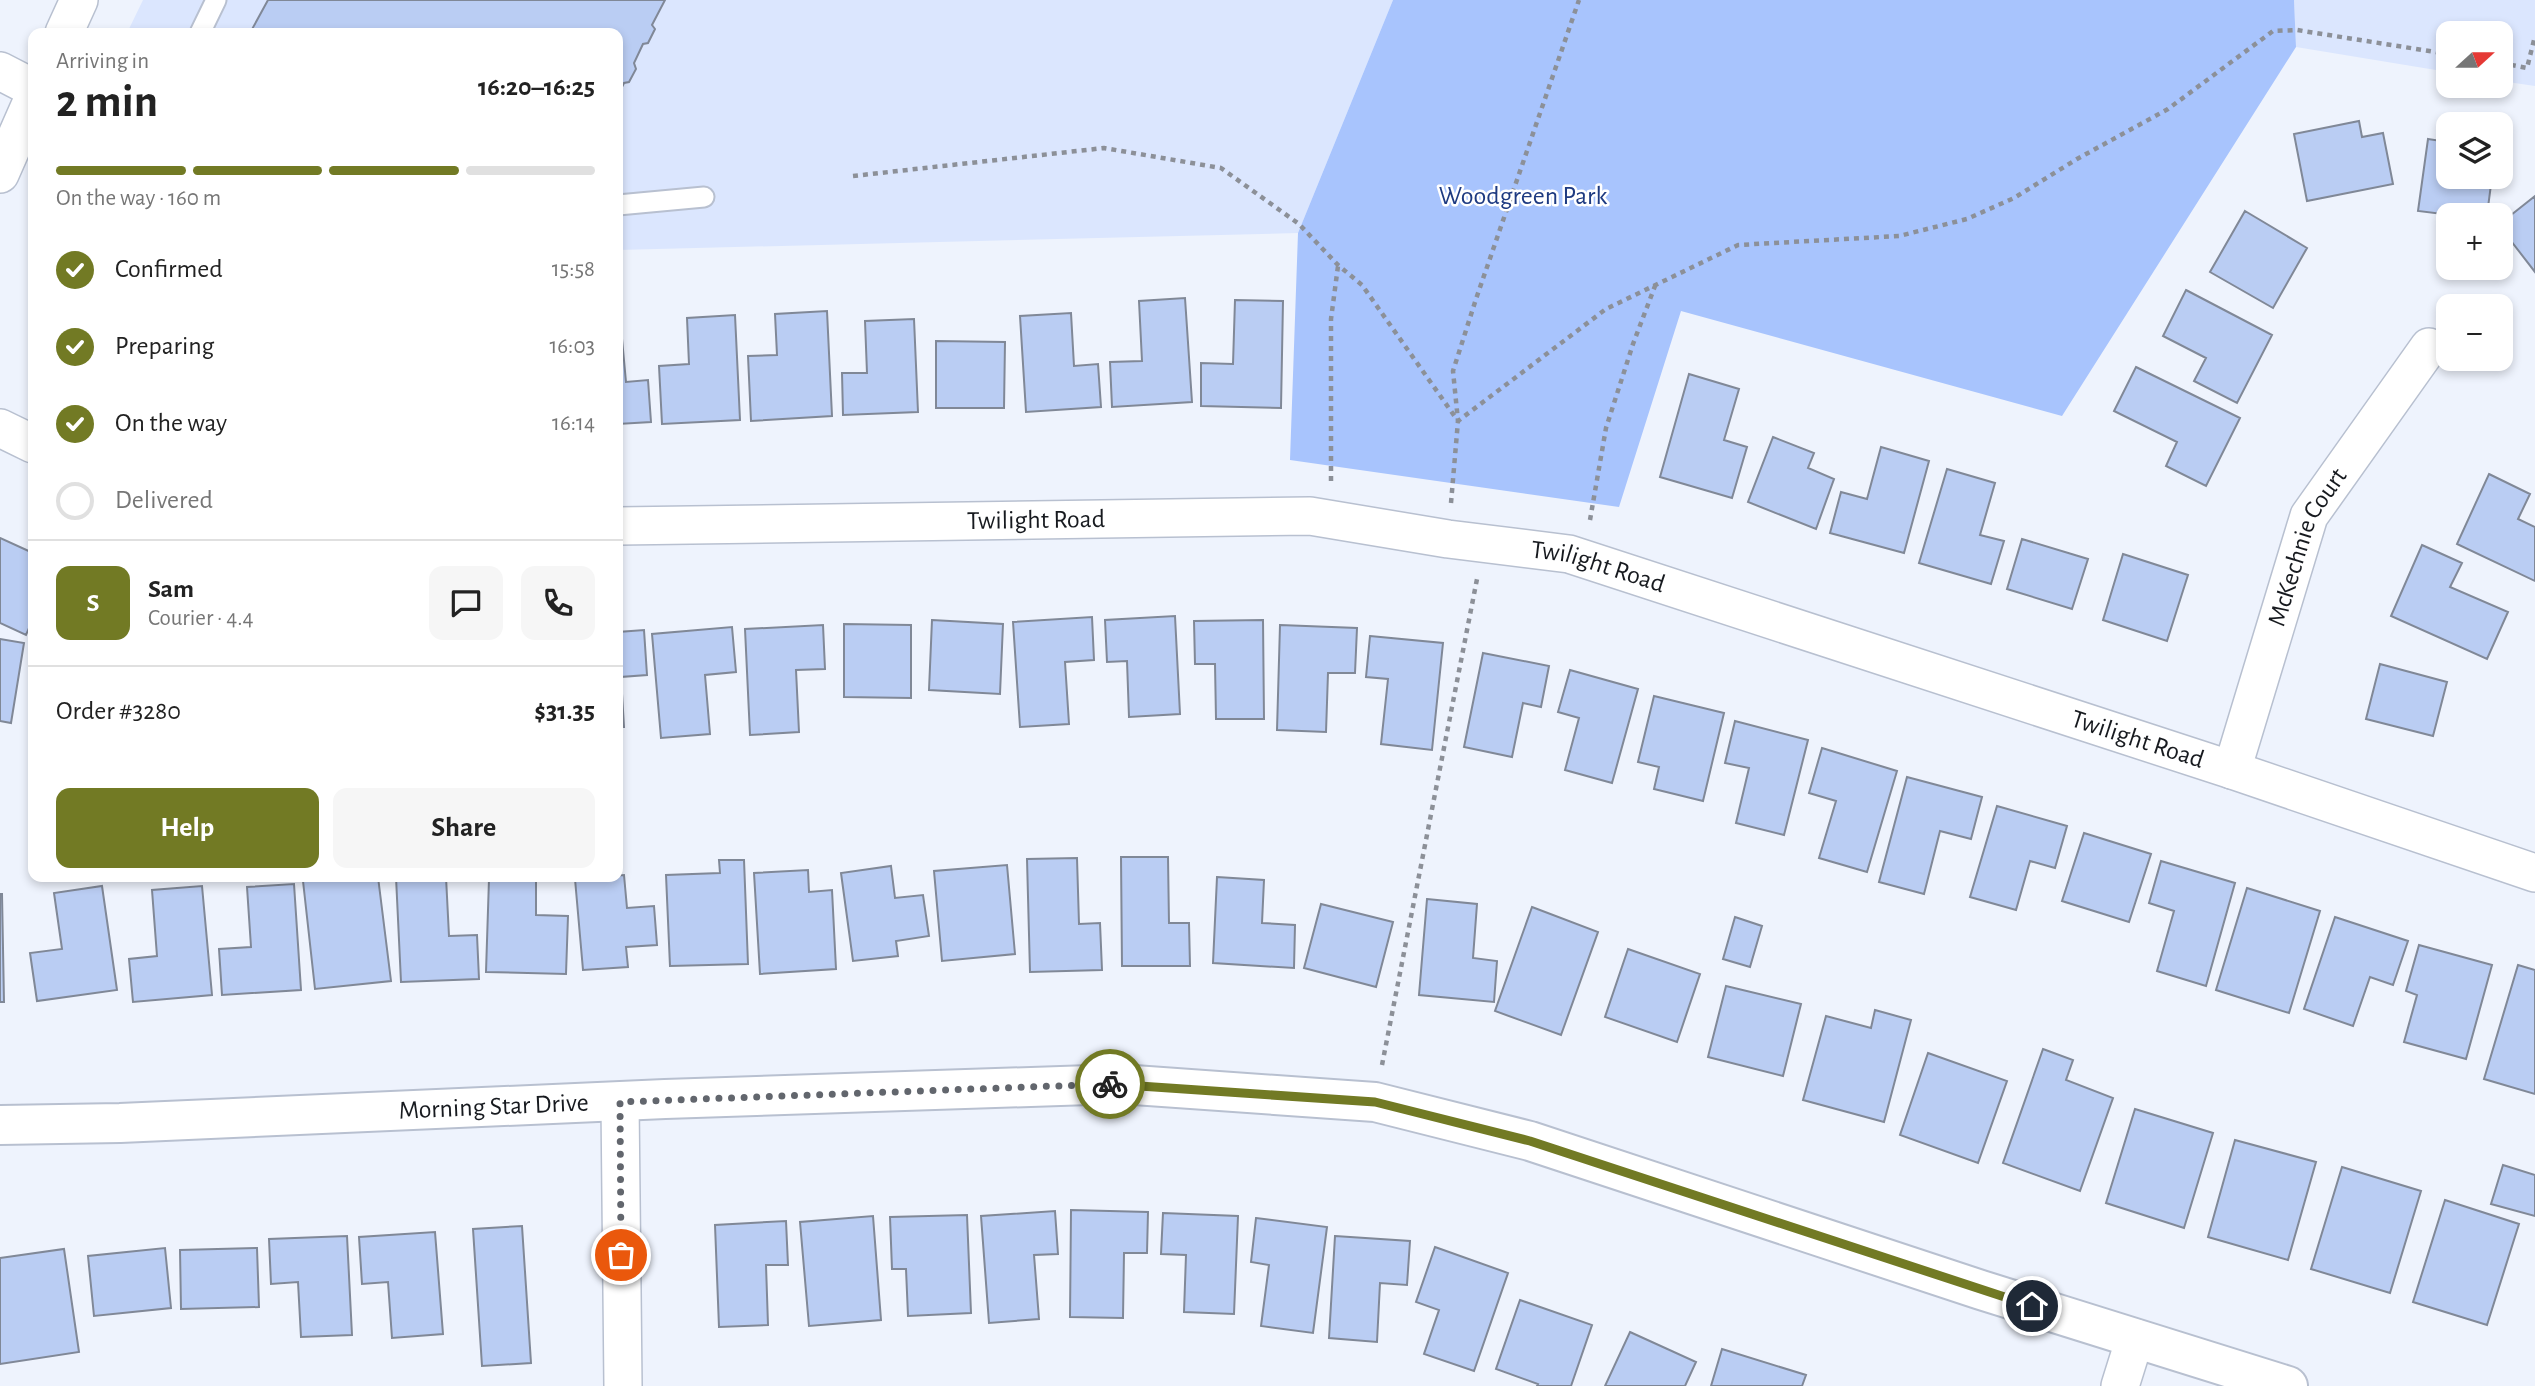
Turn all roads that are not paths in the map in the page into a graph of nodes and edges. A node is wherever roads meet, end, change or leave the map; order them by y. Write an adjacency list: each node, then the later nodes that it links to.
1 (79, 0): 3 (street)
2 (216, 0): 4 (lane)
3 (66, 28)
4 (202, 28)
5 (0, 71): 6 (street)
6 (28, 85)
7 (28, 110): 8 (street)
8 (0, 174)
9 (704, 197): 10 (lane)
10 (623, 205)
11 (2429, 346): 15 (street, McKechnie Court)
12 (0, 428): 13 (street)
13 (28, 442)
14 (623, 526): 15 (street, Twilight Road)
15 (2232, 770): 16 (street, Twilight Road)
16 (2535, 873)
17 (620, 1102): 18 (street, Morning Star Drive); 19 (street, Morning Star Drive); 20 (street)
18 (0, 1125)
19 (2135, 1338): 21 (street); 22 (street, Morning Star Drive)
20 (623, 1386)
21 (2120, 1386)
22 (2288, 1386)

